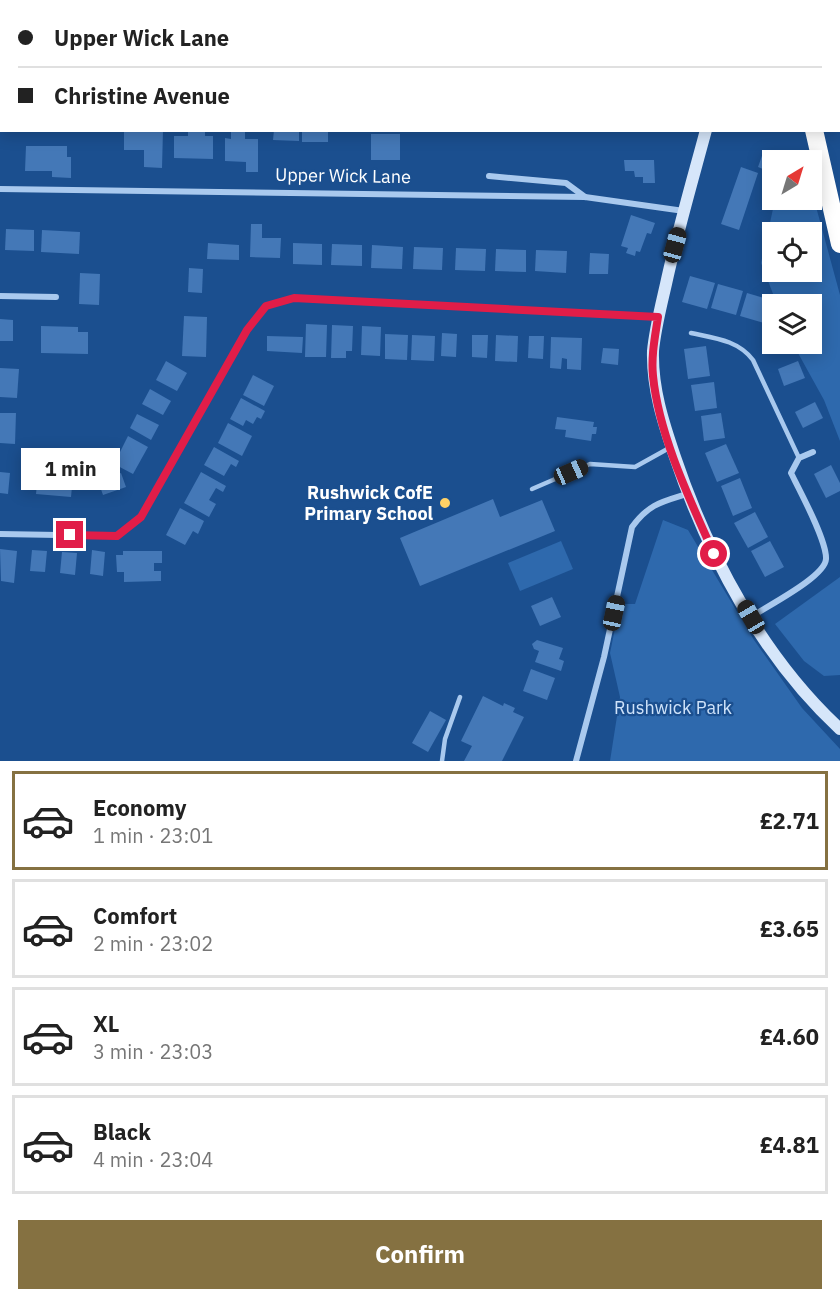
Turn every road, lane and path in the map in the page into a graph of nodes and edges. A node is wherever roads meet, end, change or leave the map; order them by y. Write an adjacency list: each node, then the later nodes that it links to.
1 (705, 132): 6 (street)
2 (814, 132): 7 (highway)
3 (489, 176): 5 (street)
4 (0, 189): 5 (street, Upper Wick Lane)
5 (585, 197): 6 (street, Upper Wick Lane)
6 (684, 211): 10 (street)
7 (840, 244)
8 (0, 296): 9 (street)
9 (56, 297)
10 (658, 317): 12 (street); 17 (street)
11 (691, 333): 14 (lane)
12 (671, 447): 15 (lane); 16 (street)
13 (813, 452): 14 (street)
14 (799, 458): 18 (street)
15 (532, 489)
16 (687, 494): 18 (street); 22 (street)
17 (0, 534)
18 (751, 617): 20 (street)
19 (460, 697): 21 (lane)
20 (840, 729)
21 (442, 761)
22 (576, 761)

